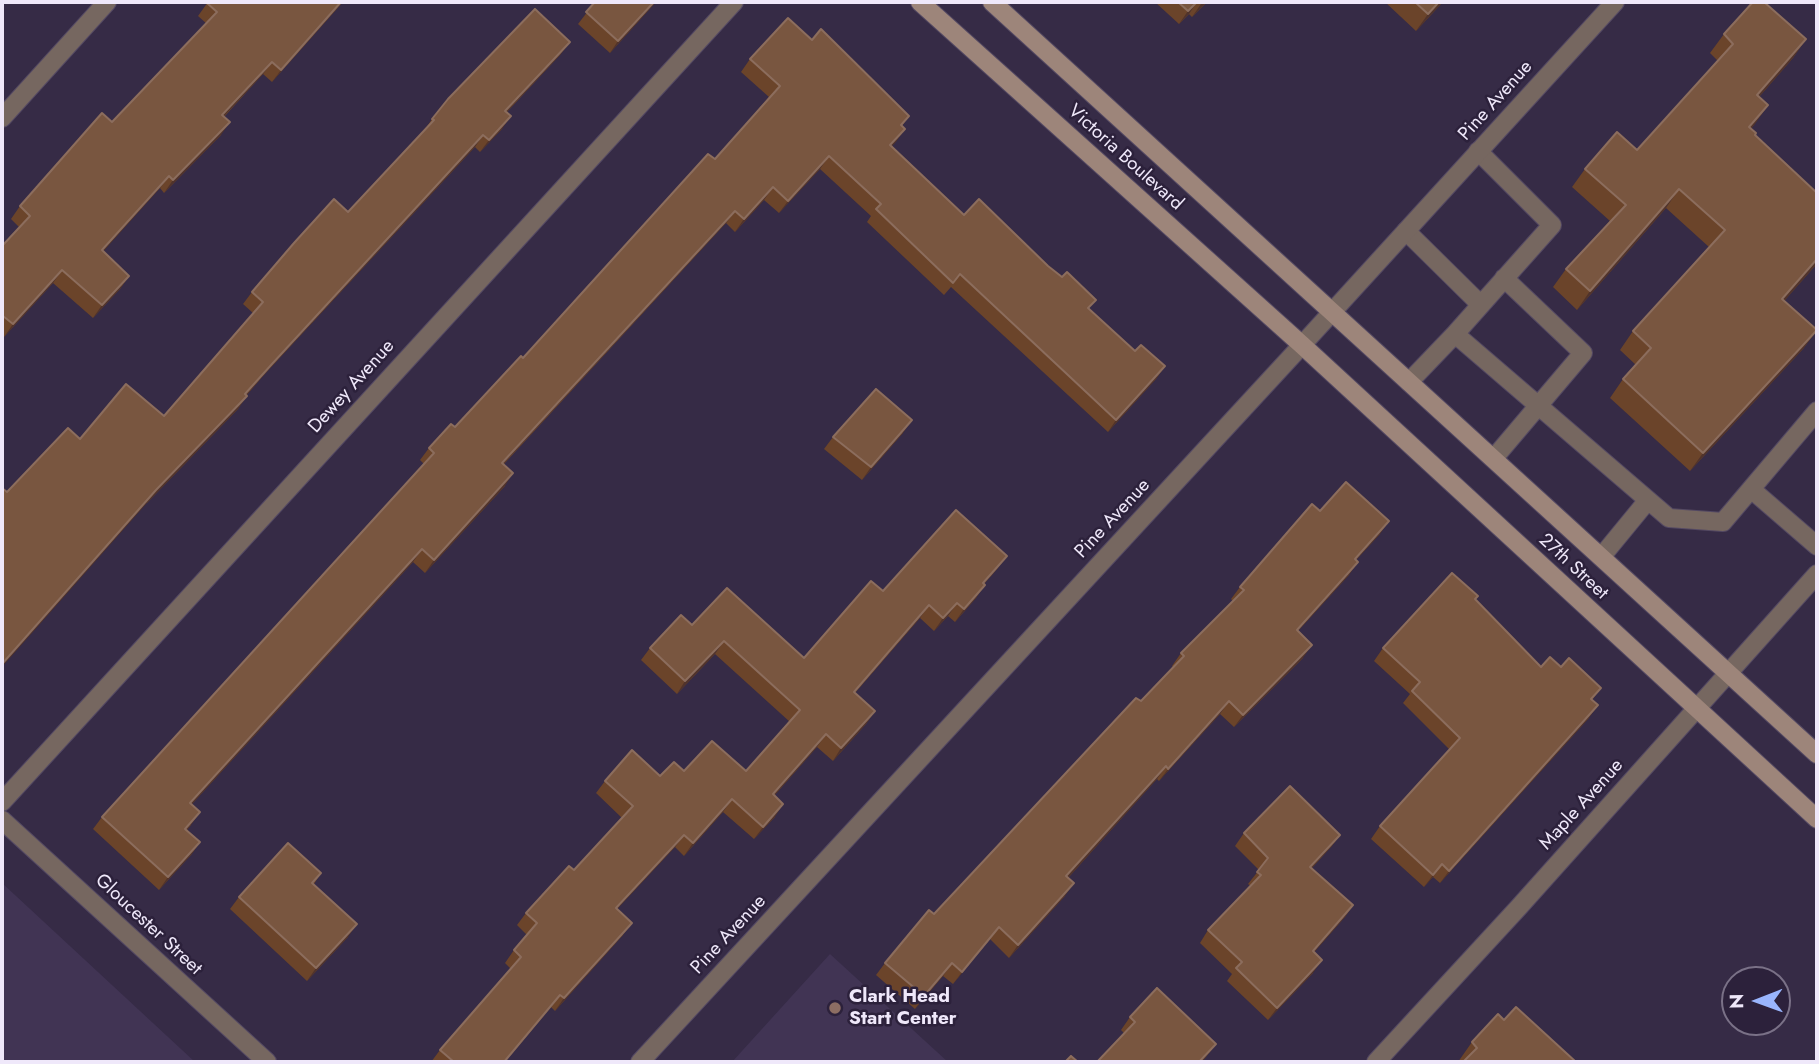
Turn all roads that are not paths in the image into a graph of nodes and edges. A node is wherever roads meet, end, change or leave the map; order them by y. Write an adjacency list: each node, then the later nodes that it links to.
1 (107, 2): 6 (street)
2 (734, 2): 26 (street, Dewey Avenue)
3 (920, 2): 13 (main road, Victoria Boulevard)
4 (992, 2): 11 (main road, Victoria Boulevard)
5 (1615, 2): 7 (street, Pine Avenue)
6 (2, 118)
7 (1478, 151): 8 (street, Pine Avenue); 9 (street)
8 (1406, 231): 10 (street); 11 (street, Pine Avenue)
9 (1504, 278): 10 (street); 15 (street)
10 (1481, 305): 12 (street)
11 (1332, 312): 13 (street, Pine Avenue); 14 (main road, 27th Street)
12 (1454, 334): 14 (street); 15 (street)
13 (1302, 345): 24 (main road, 27th Street); 30 (street, Pine Avenue)
14 (1409, 382): 17 (main road, 27th Street)
15 (1539, 406): 17 (street); 19 (street)
16 (1817, 411): 18 (street)
17 (1494, 458): 21 (main road, 27th Street)
18 (1752, 489): 19 (street); 20 (street)
19 (1648, 500): 21 (street)
20 (1817, 546)
21 (1602, 556): 23 (main road, 27th Street)
22 (1817, 574): 23 (street, Maple Avenue)
23 (1729, 672): 24 (street, Maple Avenue); 25 (main road, 27th Street)
24 (1696, 709): 27 (main road, 27th Street); 31 (street, Maple Avenue)
25 (1817, 754)
26 (2, 802)
27 (1817, 819)
28 (2, 820): 29 (street, Gloucester Street)
29 (267, 1062)
30 (640, 1062)
31 (1376, 1062)

